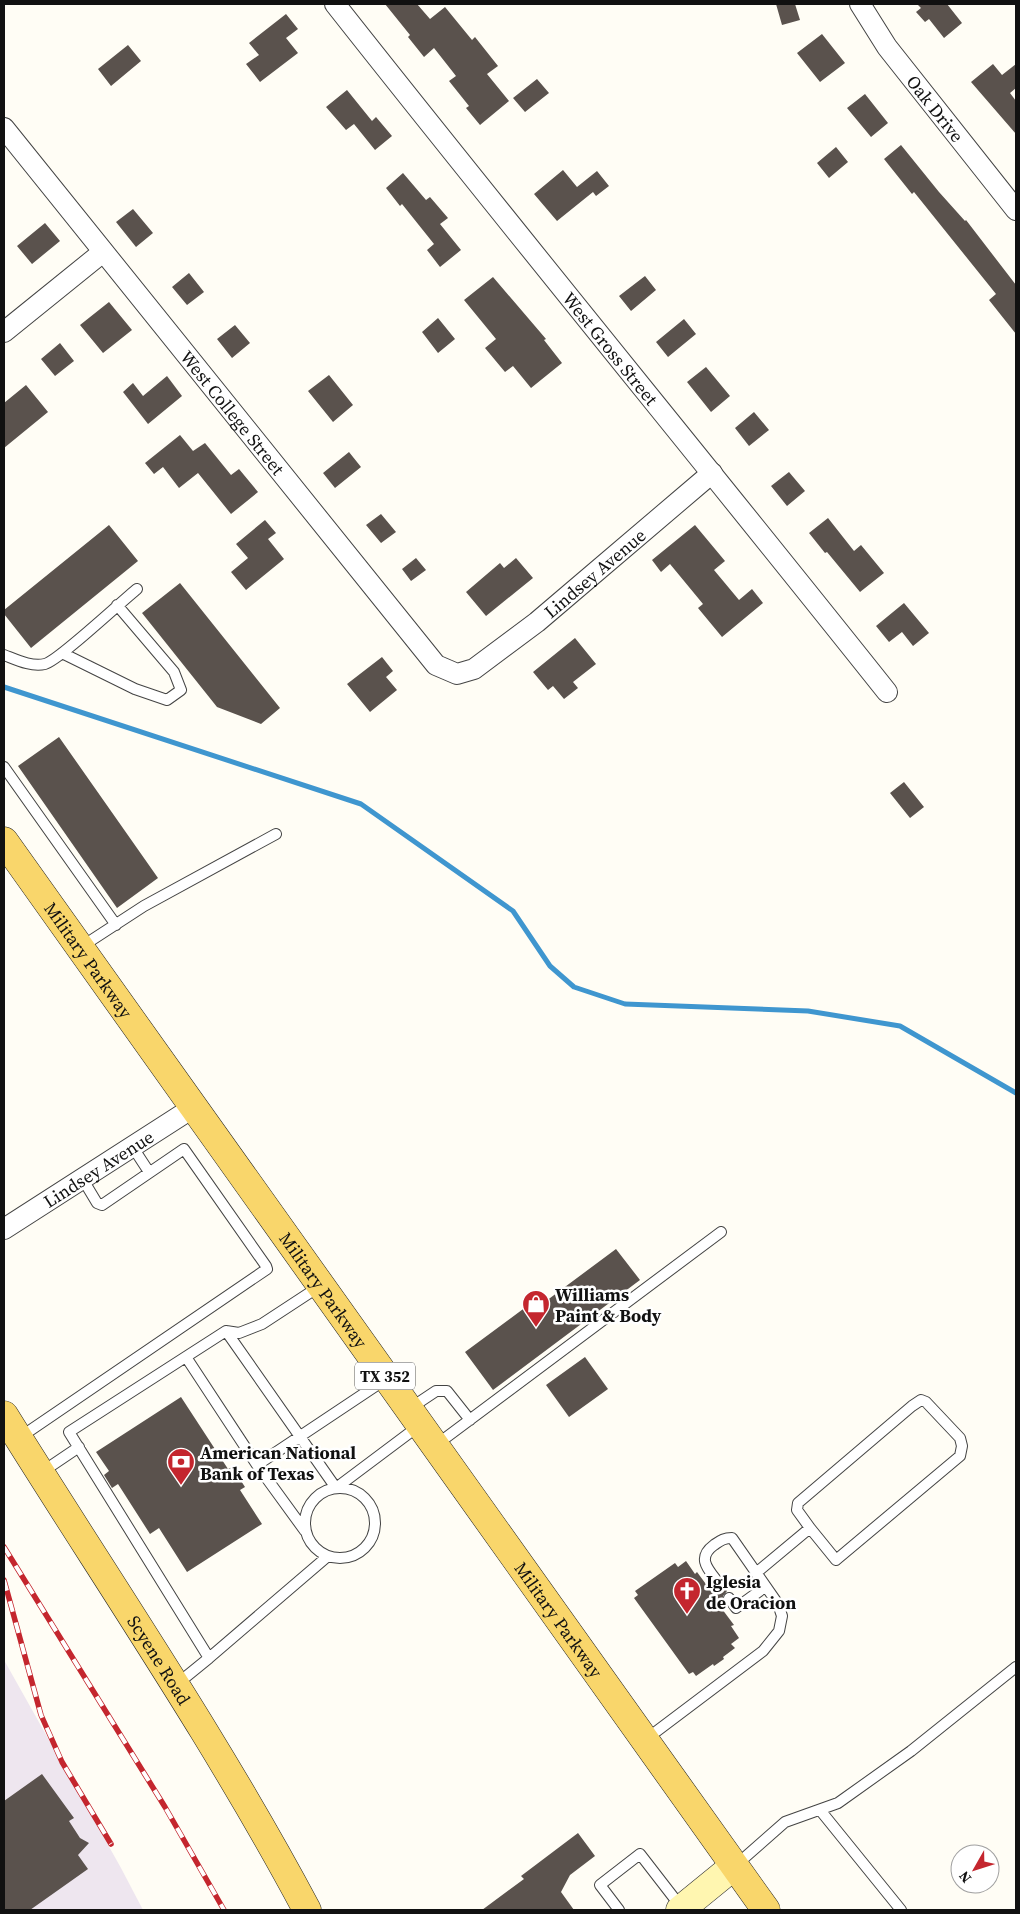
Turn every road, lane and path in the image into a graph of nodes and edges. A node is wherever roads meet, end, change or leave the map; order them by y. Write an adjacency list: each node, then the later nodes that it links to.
1 (335, 4): 7 (street, West Gross Street)
2 (860, 4): 4 (street, Oak Drive)
3 (4, 128): 5 (street, West College Street)
4 (1016, 210)
5 (103, 252): 6 (street); 12 (street, West College Street)
6 (4, 332)
7 (712, 473): 12 (street, Lindsey Avenue); 13 (street, West Gross Street)
8 (137, 589): 9 (lane)
9 (116, 605): 10 (lane); 10 (lane)
10 (62, 652): 11 (lane)
11 (4, 656)
12 (474, 669)
13 (887, 692)
14 (4, 767): 17 (lane)
15 (276, 834): 17 (lane)
16 (4, 841): 18 (main road, Military Parkway / TX 352)
17 (116, 924): 18 (lane)
18 (80, 948): 19 (main road, Military Parkway / TX 352)
19 (194, 1107): 20 (street, Lindsey Avenue); 25 (main road, Military Parkway / TX 352)
20 (132, 1146): 21 (lane); 22 (street, Lindsey Avenue)
21 (148, 1172): 22 (lane); 33 (lane)
22 (82, 1178): 23 (street, Lindsey Avenue)
23 (4, 1228)
24 (721, 1232): 30 (lane)
25 (321, 1286): 26 (lane); 28 (main road, Military Parkway / TX 352)
26 (226, 1331): 27 (lane); 32 (lane)
27 (186, 1357): 34 (lane); 35 (lane)
28 (387, 1379): 31 (main road, Military Parkway / TX 352); 32 (lane)
29 (4, 1415): 33 (main road, Scyene Road)
30 (470, 1420): 31 (lane); 31 (lane)
31 (421, 1427): 37 (lane); 48 (main road, Military Parkway / TX 352)
32 (300, 1437): 35 (lane); 37 (lane)
33 (18, 1438): 36 (main road, Scyene Road)
34 (78, 1447): 36 (lane); 45 (lane)
35 (257, 1465): 39 (lane)
36 (40, 1473): 47 (main road, Scyene Road)
37 (336, 1488): 39 (lane); 40 (lane)
38 (810, 1528): 38 (lane); 41 (lane)
39 (306, 1532): 40 (lane)
40 (328, 1556): 45 (lane)
41 (756, 1573): 42 (lane); 43 (lane)
42 (720, 1585)
43 (765, 1587): 44 (lane); 48 (lane)
44 (729, 1598)
45 (209, 1658): 47 (lane)
46 (1016, 1667): 49 (lane)
47 (175, 1685): 51 (main road, Scyene Road)
48 (644, 1740): 50 (main road, Military Parkway / TX 352)
49 (820, 1810): 50 (lane); 55 (lane)
50 (734, 1866): 53 (main road); 54 (main road, Military Parkway / TX 352)
51 (307, 1910)
52 (619, 1910): 53 (lane)
53 (681, 1910)
54 (766, 1910)
55 (902, 1910)

